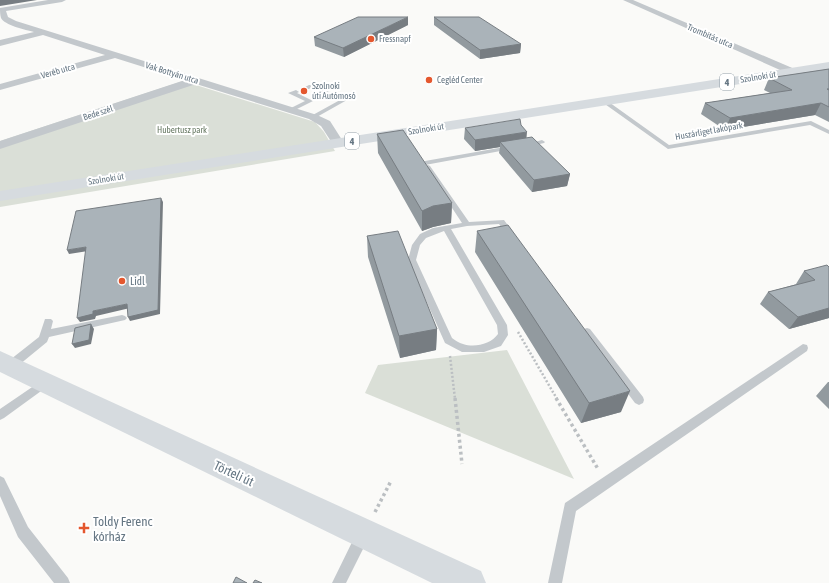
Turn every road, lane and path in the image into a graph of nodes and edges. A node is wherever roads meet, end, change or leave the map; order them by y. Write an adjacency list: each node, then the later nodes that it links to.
1 (62, 0): 3 (street)
2 (627, 0): 8 (street, Trombitás utca)
3 (1, 10): 4 (street, Vak Bottyán utca)
4 (43, 33): 5 (street); 6 (street, Vak Bottyán utca)
5 (0, 43)
6 (115, 55): 9 (street, Vak Bottyán utca); 10 (street, Veréb utca)
7 (829, 66): 8 (main road, Szolnoki út / 4)
8 (792, 72): 13 (main road, Szolnoki út / 4)
9 (196, 80): 14 (street, Vak Bottyán utca); 19 (street, Bede szél)
10 (0, 87)
11 (306, 88): 12 (lane)
12 (314, 92): 14 (lane); 15 (lane)
13 (604, 101): 16 (lane, Huszárliget lakópark); 18 (main road, Szolnoki út / 4)
14 (291, 110): 15 (street, Vak Bottyán utca)
15 (313, 117): 18 (street, Vak Bottyán utca)
16 (829, 132)
17 (542, 142): 21 (lane)
18 (338, 143): 20 (main road, Szolnoki út / 4)
19 (0, 145)
20 (0, 196)
21 (467, 224): 22 (lane); 23 (lane)
22 (446, 228): 29 (lane); 29 (lane)
23 (515, 240)
24 (122, 318): 28 (lane)
25 (48, 321): 28 (lane)
26 (582, 326): 33 (lane)
27 (515, 327): 38 (path)
28 (45, 334): 31 (lane)
29 (448, 340): 35 (path)
30 (803, 348): 38 (lane)
31 (5, 364): 32 (main road, Törteli út)
32 (45, 382): 34 (lane); 39 (main road, Törteli út)
33 (639, 400)
34 (0, 415)
35 (462, 464)
36 (391, 480): 39 (path)
37 (0, 482): 40 (lane)
38 (606, 482): 43 (lane)
39 (364, 534): 41 (lane); 42 (main road, Törteli út)
40 (64, 583)
41 (339, 583)
42 (468, 583)
43 (555, 583)

